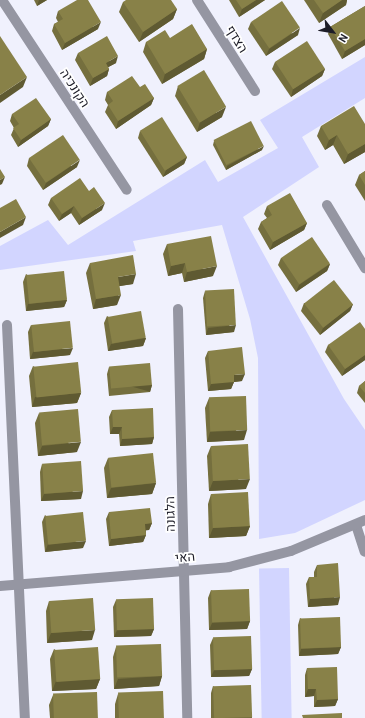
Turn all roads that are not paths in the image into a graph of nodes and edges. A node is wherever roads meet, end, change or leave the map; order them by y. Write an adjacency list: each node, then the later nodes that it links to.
1 (2, 0): 4 (street, הקונכיה)
2 (198, 0): 3 (street, הצדף)
3 (255, 91)
4 (127, 190)
5 (327, 205): 6 (street)
6 (365, 268)
7 (178, 309): 12 (street, הלגונה)
8 (8, 325): 13 (street)
9 (365, 520): 10 (street, האי)
10 (356, 525): 11 (street); 12 (street, האי)
11 (365, 552)
12 (184, 571): 13 (street, האי); 16 (street, הלגונה)
13 (19, 585): 14 (street, האי); 15 (street)
14 (0, 586)
15 (25, 718)
16 (188, 718)

